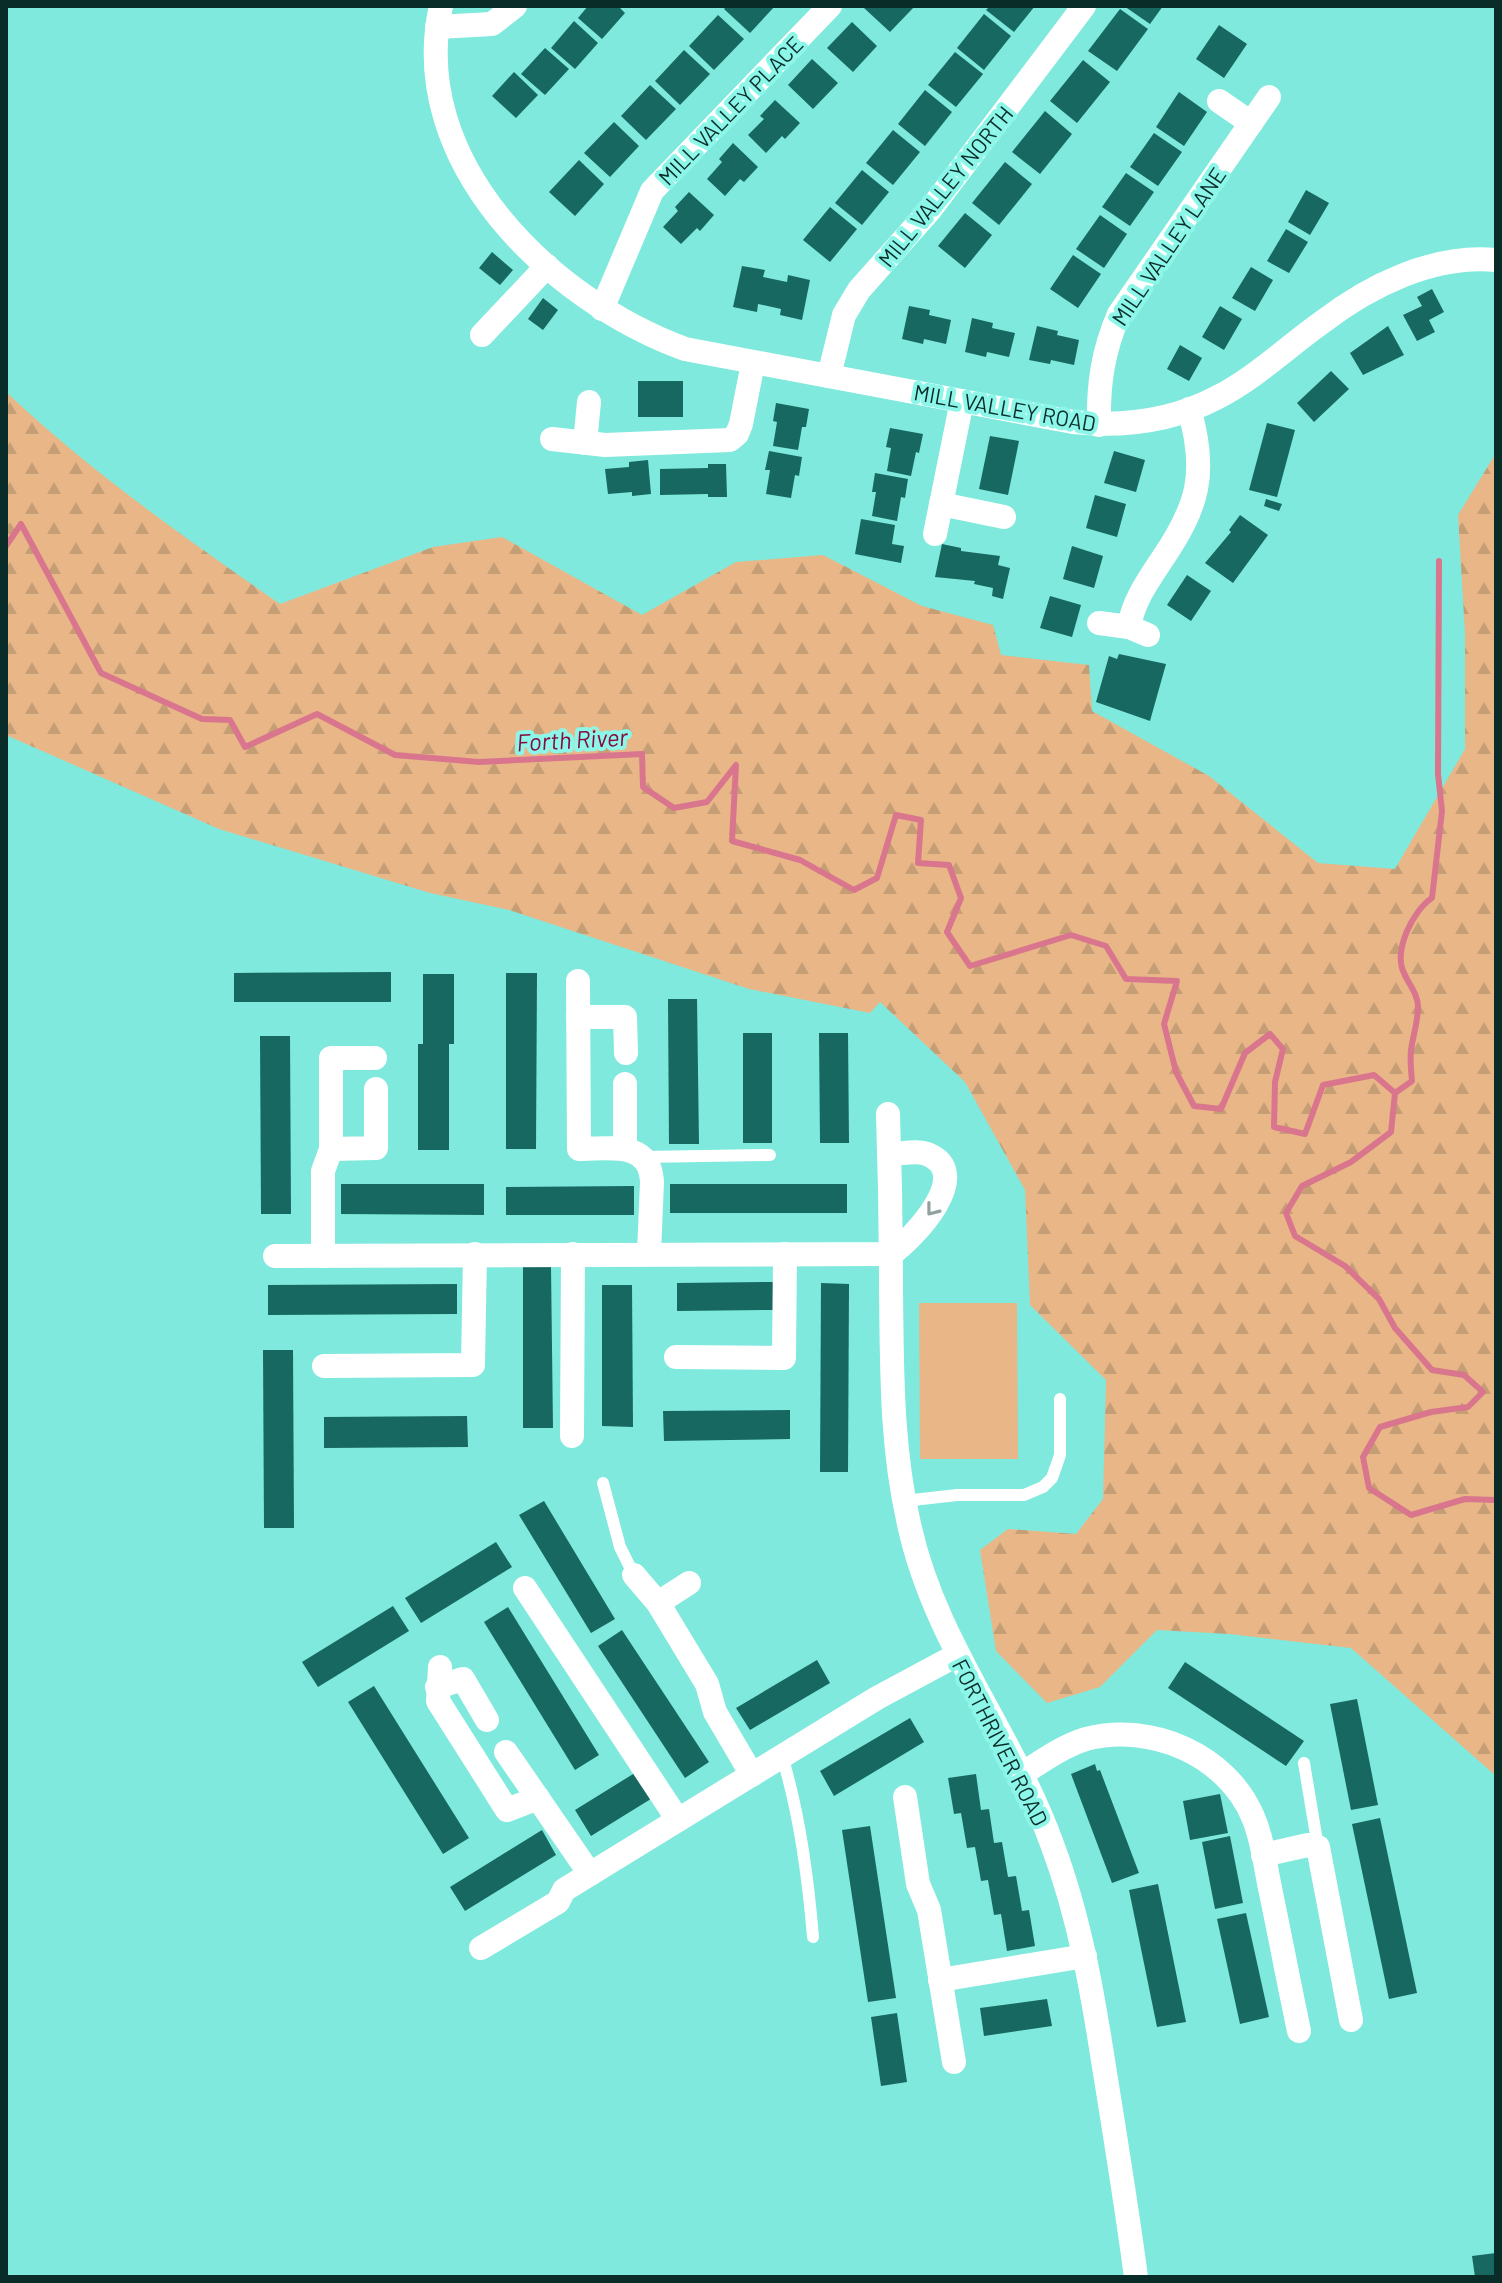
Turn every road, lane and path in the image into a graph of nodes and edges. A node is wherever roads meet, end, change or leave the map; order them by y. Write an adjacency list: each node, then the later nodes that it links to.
1 (515, 6): 4 (street, MILL VALLEY ROAD)
2 (830, 6): 10 (street, MILL VALLEY PLACE)
3 (1084, 6): 13 (street, MILL VALLEY NORTH)
4 (439, 17): 9 (street, MILL VALLEY ROAD)
5 (1269, 97): 7 (street, MILL VALLEY LANE)
6 (1219, 101): 7 (street)
7 (1251, 123): 17 (street, MILL VALLEY LANE)
8 (1496, 260): 16 (street, MILL VALLEY ROAD)
9 (547, 266): 10 (street, MILL VALLEY ROAD); 11 (street)
10 (602, 309): 12 (street, MILL VALLEY ROAD)
11 (482, 335)
12 (753, 363): 13 (street, MILL VALLEY ROAD); 19 (street)
13 (829, 376): 14 (street, MILL VALLEY ROAD)
14 (962, 401): 17 (street, MILL VALLEY ROAD); 20 (street)
15 (589, 402): 19 (street)
16 (1189, 409): 17 (street, MILL VALLEY ROAD); 23 (street)
17 (1099, 425)
18 (552, 439): 19 (street)
19 (585, 443)
20 (941, 504): 21 (street); 22 (street)
21 (1004, 517)
22 (935, 534)
23 (1099, 623)
24 (578, 981): 25 (street)
25 (578, 1017): 26 (street); 32 (street)
26 (626, 1053)
27 (375, 1058): 31 (street)
28 (625, 1084): 32 (street)
29 (376, 1089): 31 (street)
30 (888, 1114): 33 (street, FORTHRIVER ROAD)
31 (331, 1149): 41 (street)
32 (633, 1153): 34 (lane); 35 (street)
33 (889, 1154): 39 (street, FORTHRIVER ROAD); 39 (street, one-way to 39)
34 (770, 1155)
35 (649, 1253): 37 (street); 38 (street)
36 (475, 1254): 37 (street); 41 (street); 43 (street)
37 (573, 1254): 45 (street)
38 (785, 1254): 39 (street); 42 (street)
39 (891, 1254): 47 (street, FORTHRIVER ROAD)
40 (275, 1256): 41 (street)
41 (323, 1256)
42 (676, 1357)
43 (324, 1366)
44 (1060, 1399): 47 (lane)
45 (572, 1436)
46 (603, 1483): 48 (lane)
47 (904, 1501): 52 (street, FORTHRIVER ROAD)
48 (634, 1575): 51 (street)
49 (689, 1583): 51 (street)
50 (525, 1588): 61 (street)
51 (658, 1603): 58 (street)
52 (957, 1655): 55 (street); 57 (street, FORTHRIVER ROAD)
53 (487, 1720): 60 (street)
54 (506, 1752): 60 (street)
55 (782, 1756): 58 (street); 65 (lane)
56 (1304, 1763): 62 (lane)
57 (1022, 1774): 63 (street); 67 (street, FORTHRIVER ROAD)
58 (752, 1775): 61 (street)
59 (905, 1797): 68 (street)
60 (538, 1798): 64 (street)
61 (678, 1820): 64 (street)
62 (1318, 1847): 63 (street); 69 (street)
63 (1263, 1855): 70 (street)
64 (590, 1874): 66 (street)
65 (813, 1937)
66 (481, 1948)
67 (1085, 1956): 68 (street); 72 (street, FORTHRIVER ROAD)
68 (940, 1980): 71 (street)
69 (1351, 2020)
70 (1299, 2031)
71 (954, 2062)
72 (1136, 2277)

